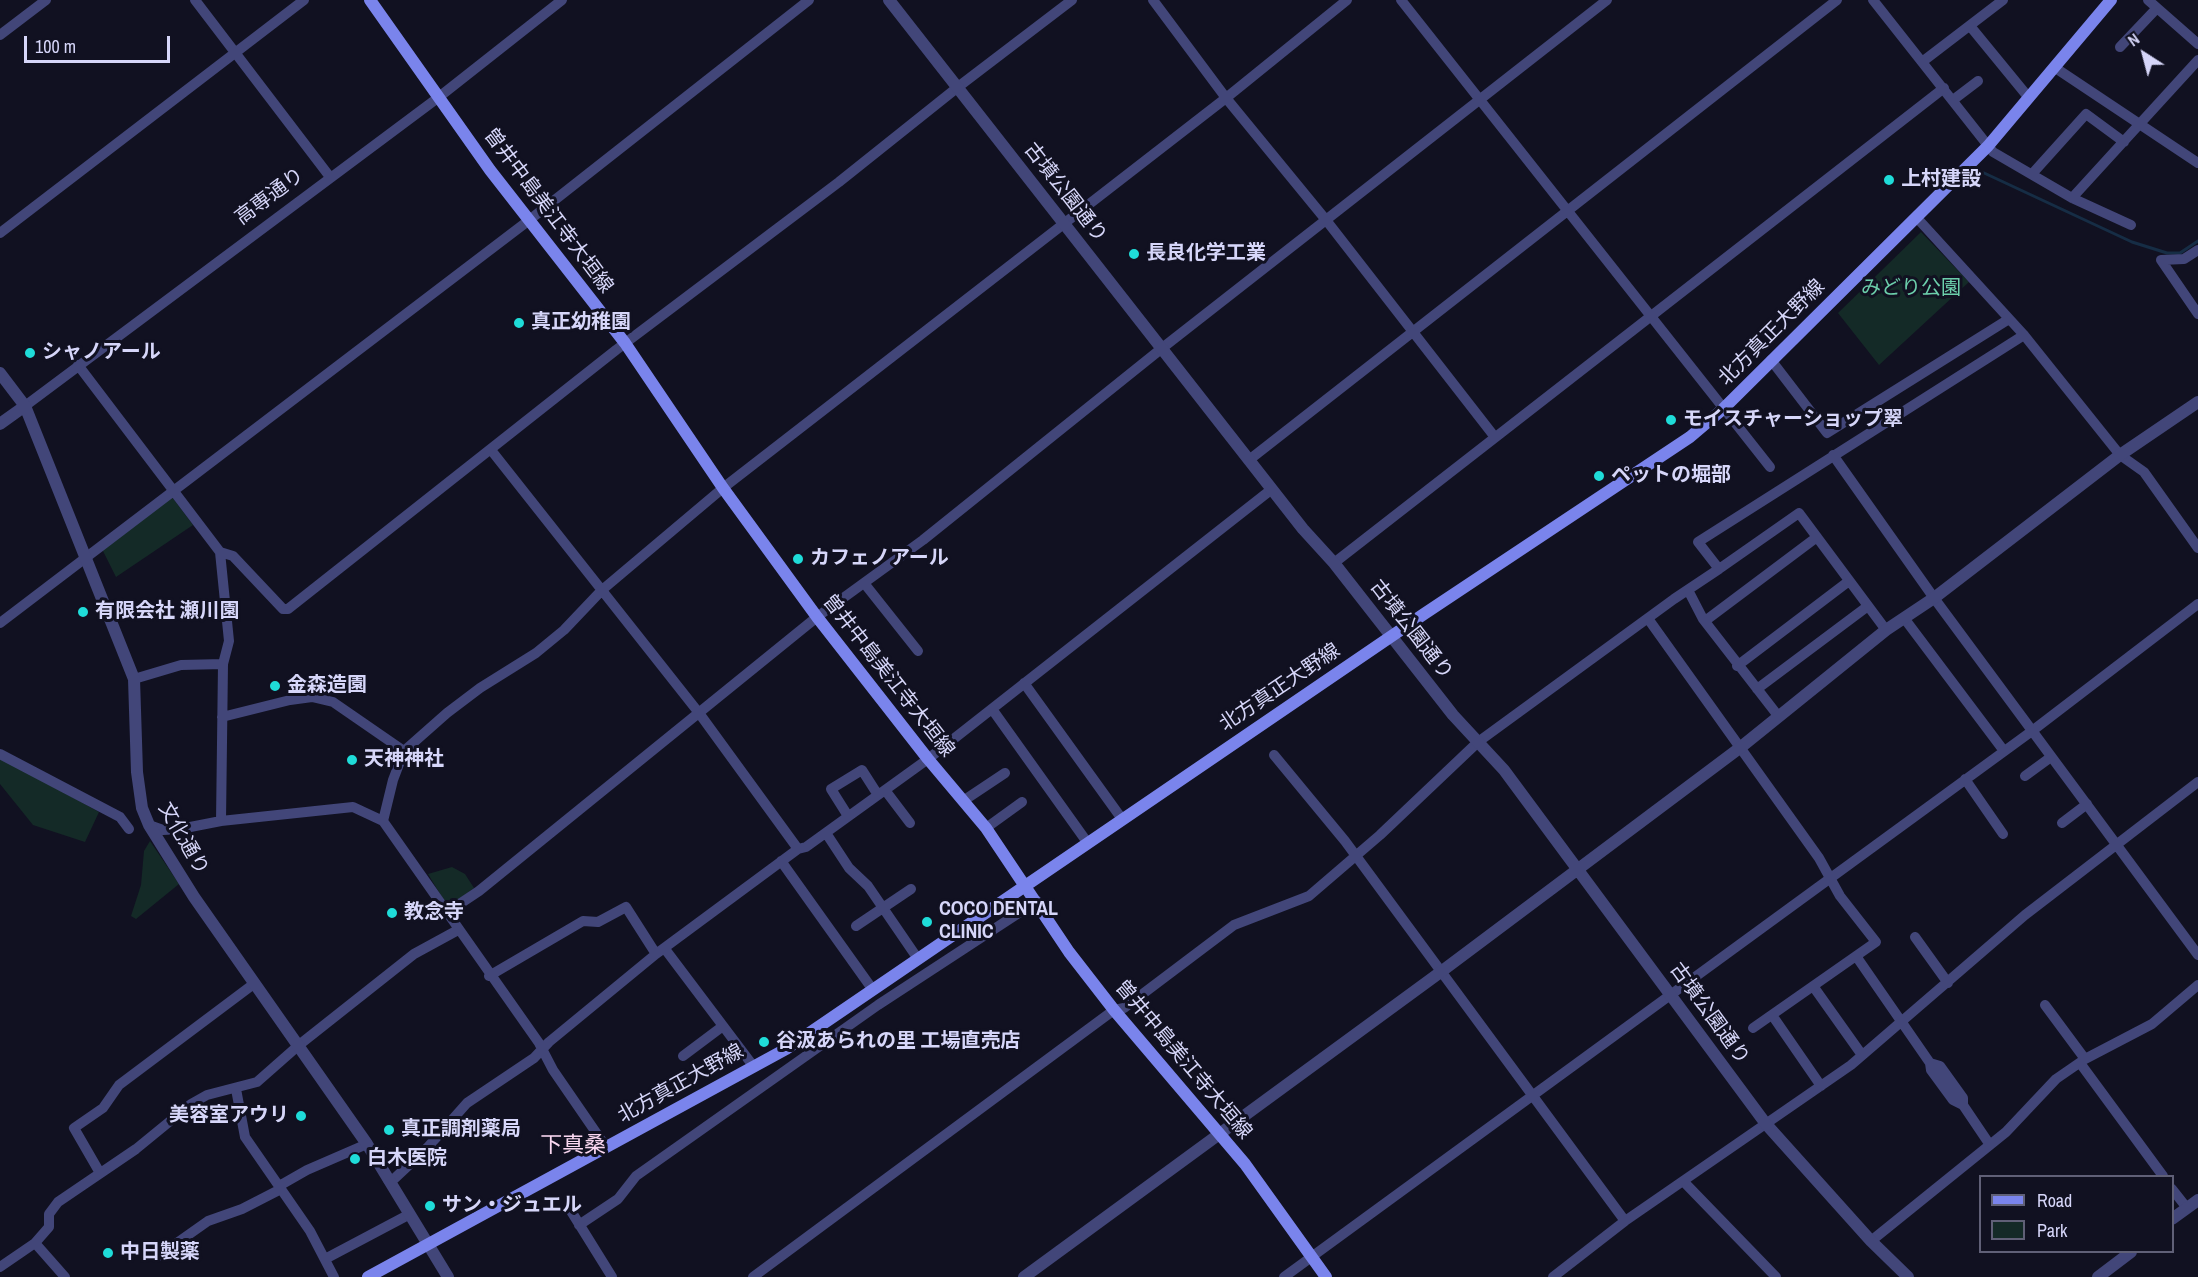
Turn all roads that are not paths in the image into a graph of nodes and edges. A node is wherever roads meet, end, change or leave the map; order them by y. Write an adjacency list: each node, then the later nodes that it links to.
1 (46, 0): 20 (street)
2 (195, 0): 23 (street)
3 (304, 0): 23 (street)
4 (370, 0): 30 (main road, 曽井中島美江寺大垣線)
5 (562, 0): 30 (street, 高専通り)
6 (809, 0): 45 (street)
7 (890, 0): 28 (street, 古墳公園通り)
8 (1072, 0): 28 (street)
9 (1153, 0): 31 (street)
10 (1347, 0): 31 (street)
11 (1401, 0): 33 (street)
12 (1607, 0): 33 (street)
13 (1837, 0): 42 (street)
14 (1873, 0): 25 (street)
15 (2003, 0): 19 (street)
16 (2111, 0): 26 (main road, 北方真正大野線)
17 (2148, 0): 18 (street)
18 (2157, 8): 21 (street); 22 (street)
19 (1970, 26): 25 (street); 32 (street)
20 (0, 34)
21 (2198, 44)
22 (2120, 47)
23 (236, 54): 40 (street); 48 (street)
24 (2198, 60): 35 (street)
25 (1922, 62): 29 (street)
26 (2054, 67): 32 (main road, 北方真正大野線); 35 (street)
27 (1977, 81): 34 (street)
28 (958, 87): 46 (street, 古墳公園通り); 55 (street)
29 (1944, 88): 34 (street); 51 (street)
30 (439, 97): 40 (street, 高専通り); 45 (main road, 曽井中島美江寺大垣線)
31 (1226, 98): 44 (street); 46 (street)
32 (2028, 98): 37 (main road, 北方真正大野線)
33 (1480, 99): 42 (street); 44 (street)
34 (1953, 100): 37 (street)
35 (2140, 124): 36 (street); 38 (street)
36 (2124, 142): 39 (street); 41 (street)
37 (1988, 146): 39 (street); 43 (main road, 北方真正大野線)
38 (2198, 163)
39 (2032, 174): 41 (street)
40 (330, 177): 58 (street, 高専通り)
41 (2072, 198): 47 (street)
42 (1566, 210): 51 (street); 53 (street)
43 (1917, 218): 52 (street); 57 (main road, 北方真正大野線)
44 (1326, 220): 53 (street); 56 (street)
45 (528, 221): 55 (main road, 曽井中島美江寺大垣線); 72 (street)
46 (1064, 223): 56 (street, 古墳公園通り); 70 (street)
47 (2131, 225)
48 (0, 233)
49 (2198, 250): 50 (street)
50 (2198, 314)
51 (1651, 316): 62 (street); 64 (street)
52 (2009, 319): 54 (street); 57 (street)
53 (1411, 331): 64 (street); 68 (street)
54 (2024, 335): 66 (street); 67 (street)
55 (625, 344): 65 (street); 70 (main road, 曽井中島美江寺大垣線)
56 (1161, 349): 68 (street, 古墳公園通り); 80 (street)
57 (1771, 360): 62 (main road, 北方真正大野線)
58 (78, 365): 61 (street, 高専通り); 72 (street)
59 (0, 373): 61 (street, 文化通り)
60 (2198, 402): 66 (street)
61 (25, 406): 63 (street, 高専通り); 76 (street, 文化通り)
62 (1723, 409): 69 (street); 92 (main road, 北方真正大野線)
63 (0, 424)
64 (1494, 436): 77 (street)
65 (490, 450): 75 (street); 81 (street)
66 (2120, 455): 74 (street); 83 (street)
67 (1833, 456): 78 (street); 83 (street)
68 (1249, 460): 71 (street, 古墳公園通り)
69 (1770, 467)
70 (723, 489): 81 (street); 86 (main road, 曽井中島美江寺大垣線)
71 (1272, 489): 77 (street, 古墳公園通り); 97 (street)
72 (173, 490): 75 (street); 76 (street)
73 (1817, 537): 78 (street); 79 (street); 89 (street)
74 (2198, 548)
75 (220, 552): 94 (street)
76 (87, 556): 90 (street); 96 (street, 文化通り)
77 (1334, 563): 92 (street, 古墳公園通り)
78 (1719, 569): 82 (street)
79 (1849, 581): 85 (street); 95 (street)
80 (864, 583): 86 (street); 93 (street)
81 (602, 590): 100 (street); 106 (street)
82 (1688, 590): 88 (street); 89 (street)
83 (1935, 598): 87 (street); 103 (street)
84 (2198, 604): 103 (street)
85 (1868, 606): 91 (street); 98 (street)
86 (817, 618): 100 (street); 111 (main road, 曽井中島美江寺大垣線)
87 (1904, 618): 91 (street); 107 (street)
88 (1649, 620): 104 (street); 105 (street)
89 (1705, 621): 95 (street)
90 (0, 623)
91 (1887, 630): 102 (street)
92 (1392, 636): 104 (street, 古墳公園通り); 121 (main road, 北方真正大野線)
93 (918, 651)
94 (223, 664): 96 (street); 101 (street)
95 (1737, 666): 98 (street)
96 (135, 679): 126 (street, 文化通り)
97 (1024, 683): 99 (street); 121 (street)
98 (1757, 688): 102 (street)
99 (992, 709): 111 (street); 131 (street)
100 (699, 713): 133 (street); 142 (street)
101 (222, 717): 106 (street); 122 (street)
102 (1779, 717): 105 (street)
103 (2032, 731): 107 (street); 110 (street)
104 (1478, 742): 134 (street); 136 (street, 古墳公園通り)
105 (1741, 747): 136 (street); 137 (street)
106 (404, 751): 123 (street)
107 (2004, 751): 114 (street)
108 (0, 754): 128 (street)
109 (1274, 755): 134 (street)
110 (2051, 757): 113 (street); 119 (street)
111 (928, 759): 116 (street); 117 (main road, 曽井中島美江寺大垣線)
112 (1005, 773): 117 (street)
113 (2025, 776)
114 (1965, 779): 130 (street); 137 (street)
115 (2198, 782): 132 (street)
116 (882, 792): 120 (street); 120 (street); 124 (street)
117 (963, 801): 127 (main road, 曽井中島美江寺大垣線)
118 (1023, 802): 127 (street)
119 (2087, 804): 125 (street); 132 (street)
120 (848, 816): 129 (street)
121 (1122, 819): 131 (main road, 北方真正大野線)
122 (221, 821): 123 (street); 126 (street)
123 (383, 821): 142 (street)
124 (910, 823)
125 (2062, 823)
126 (149, 825): 152 (street, 文化通り)
127 (986, 828): 138 (main road, 曽井中島美江寺大垣線)
128 (129, 830)
129 (826, 833): 133 (street); 141 (street)
130 (2003, 834)
131 (1087, 842): 138 (main road, 北方真正大野線)
132 (2116, 843): 147 (street); 153 (street)
133 (798, 849): 135 (street)
134 (1356, 856): 150 (street); 159 (street)
135 (781, 861): 146 (street); 156 (street)
136 (1578, 868): 150 (street); 157 (street, 古墳公園通り)
137 (1832, 878): 148 (street); 157 (street)
138 (1025, 884): 140 (main road, 曽井中島美江寺大垣線); 149 (main road, 北方真正大野線)
139 (910, 889): 141 (street)
140 (1037, 901): 159 (main road, 曽井中島美江寺大垣線); 190 (street)
141 (883, 908): 143 (street); 149 (street)
142 (446, 913): 144 (street)
143 (856, 926)
144 (458, 930): 151 (street); 164 (street)
145 (1916, 937): 153 (street)
146 (660, 952): 151 (street); 162 (street); 165 (street)
147 (2198, 955)
148 (1856, 956): 155 (street); 161 (street)
149 (918, 959): 156 (main road, 北方真正大野線)
150 (1442, 971): 172 (street); 174 (street)
151 (489, 976): 165 (street)
152 (255, 983): 164 (street, 文化通り); 178 (street)
153 (1948, 983): 161 (street)
154 (2198, 985): 168 (street)
155 (1813, 986): 160 (street); 166 (street)
156 (873, 990): 169 (main road, 北方真正大野線)
157 (1670, 995): 172 (street); 173 (street, 古墳公園通り)
158 (2045, 1005): 168 (street)
159 (1114, 1010): 174 (main road, 曽井中島美江寺大垣線); 204 (street)
160 (1772, 1015): 163 (street); 170 (street)
161 (1902, 1022): 166 (street); 176 (street)
162 (723, 1026): 167 (street); 169 (street)
163 (1753, 1028)
164 (299, 1045): 171 (street); 175 (street, 文化通り)
165 (541, 1050): 177 (street); 180 (street)
166 (1862, 1055): 170 (street)
167 (683, 1056)
168 (2082, 1061): 176 (street); 179 (street)
169 (754, 1067): 177 (main road, 北方真正大野線)
170 (1821, 1086): 173 (street)
171 (236, 1089): 178 (street); 182 (street)
172 (1533, 1096): 189 (street); 196 (street)
173 (1766, 1124): 181 (street); 191 (street, 古墳公園通り)
174 (1219, 1132): 196 (main road, 曽井中島美江寺大垣線); 205 (street)
175 (367, 1144): 180 (street, 文化通り); 182 (street)
176 (1990, 1145): 191 (street)
177 (606, 1147): 193 (main road, 北方真正大野線)
178 (100, 1173): 192 (street)
179 (2162, 1175)
180 (388, 1179): 187 (street, 文化通り)
181 (1683, 1181): 189 (street); 209 (street)
182 (280, 1187): 195 (street); 197 (street)
183 (2174, 1192): 185 (street)
184 (2198, 1200): 185 (street)
185 (2187, 1208): 188 (street)
186 (571, 1211): 190 (street)
187 (410, 1214): 193 (street, 文化通り); 197 (street)
188 (2174, 1218)
189 (1625, 1221): 208 (street)
190 (579, 1225): 203 (street)
191 (1871, 1241): 210 (street, 古墳公園通り)
192 (35, 1243): 198 (street); 199 (street)
193 (427, 1244): 201 (main road, 北方真正大野線); 202 (street, 文化通り)
194 (2128, 1253): 211 (street)
195 (157, 1257)
196 (1311, 1258): 206 (street); 207 (main road, 曽井中島美江寺大垣線)
197 (325, 1259): 200 (street)
198 (0, 1267)
199 (65, 1277)
200 (334, 1277)
201 (368, 1277)
202 (448, 1277)
203 (612, 1277)
204 (753, 1277)
205 (1024, 1277)
206 (1284, 1277)
207 (1326, 1277)
208 (1553, 1277)
209 (1776, 1277)
210 (1908, 1277)
211 (2098, 1277)

